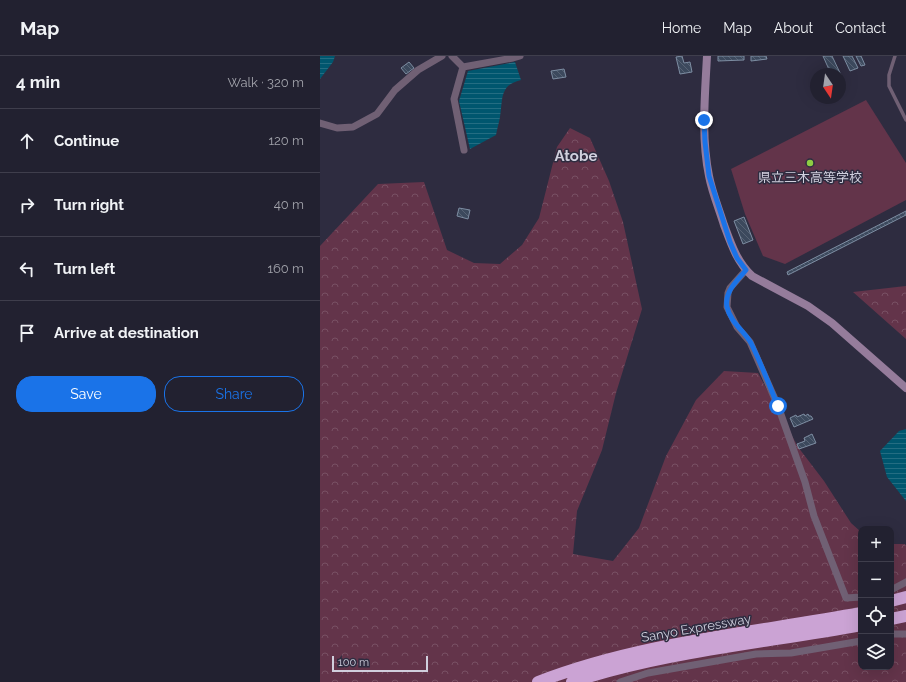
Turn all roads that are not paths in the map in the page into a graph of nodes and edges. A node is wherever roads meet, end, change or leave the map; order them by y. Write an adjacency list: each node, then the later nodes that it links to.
1 (442, 56): 8 (street)
2 (452, 56): 6 (street)
3 (520, 56): 6 (street)
4 (706, 56): 10 (street)
5 (895, 56): 7 (lane)
6 (463, 68): 9 (street)
7 (906, 120)
8 (320, 123)
9 (464, 150)
10 (746, 270): 11 (street); 14 (street)
11 (906, 388)
12 (906, 582): 13 (street)
13 (894, 588)
14 (858, 597)
15 (906, 597): 16 (highway)
16 (894, 600)
17 (906, 602): 18 (highway)
18 (894, 605)
19 (858, 612): 26 (highway, Sanyo Expressway)
20 (906, 616): 21 (highway)
21 (894, 618)
22 (858, 626): 27 (highway, Sanyo Expressway)
23 (894, 634): 24 (street)
24 (906, 634)
25 (858, 642): 28 (street)
26 (538, 682)
27 (572, 682)
28 (620, 682)

